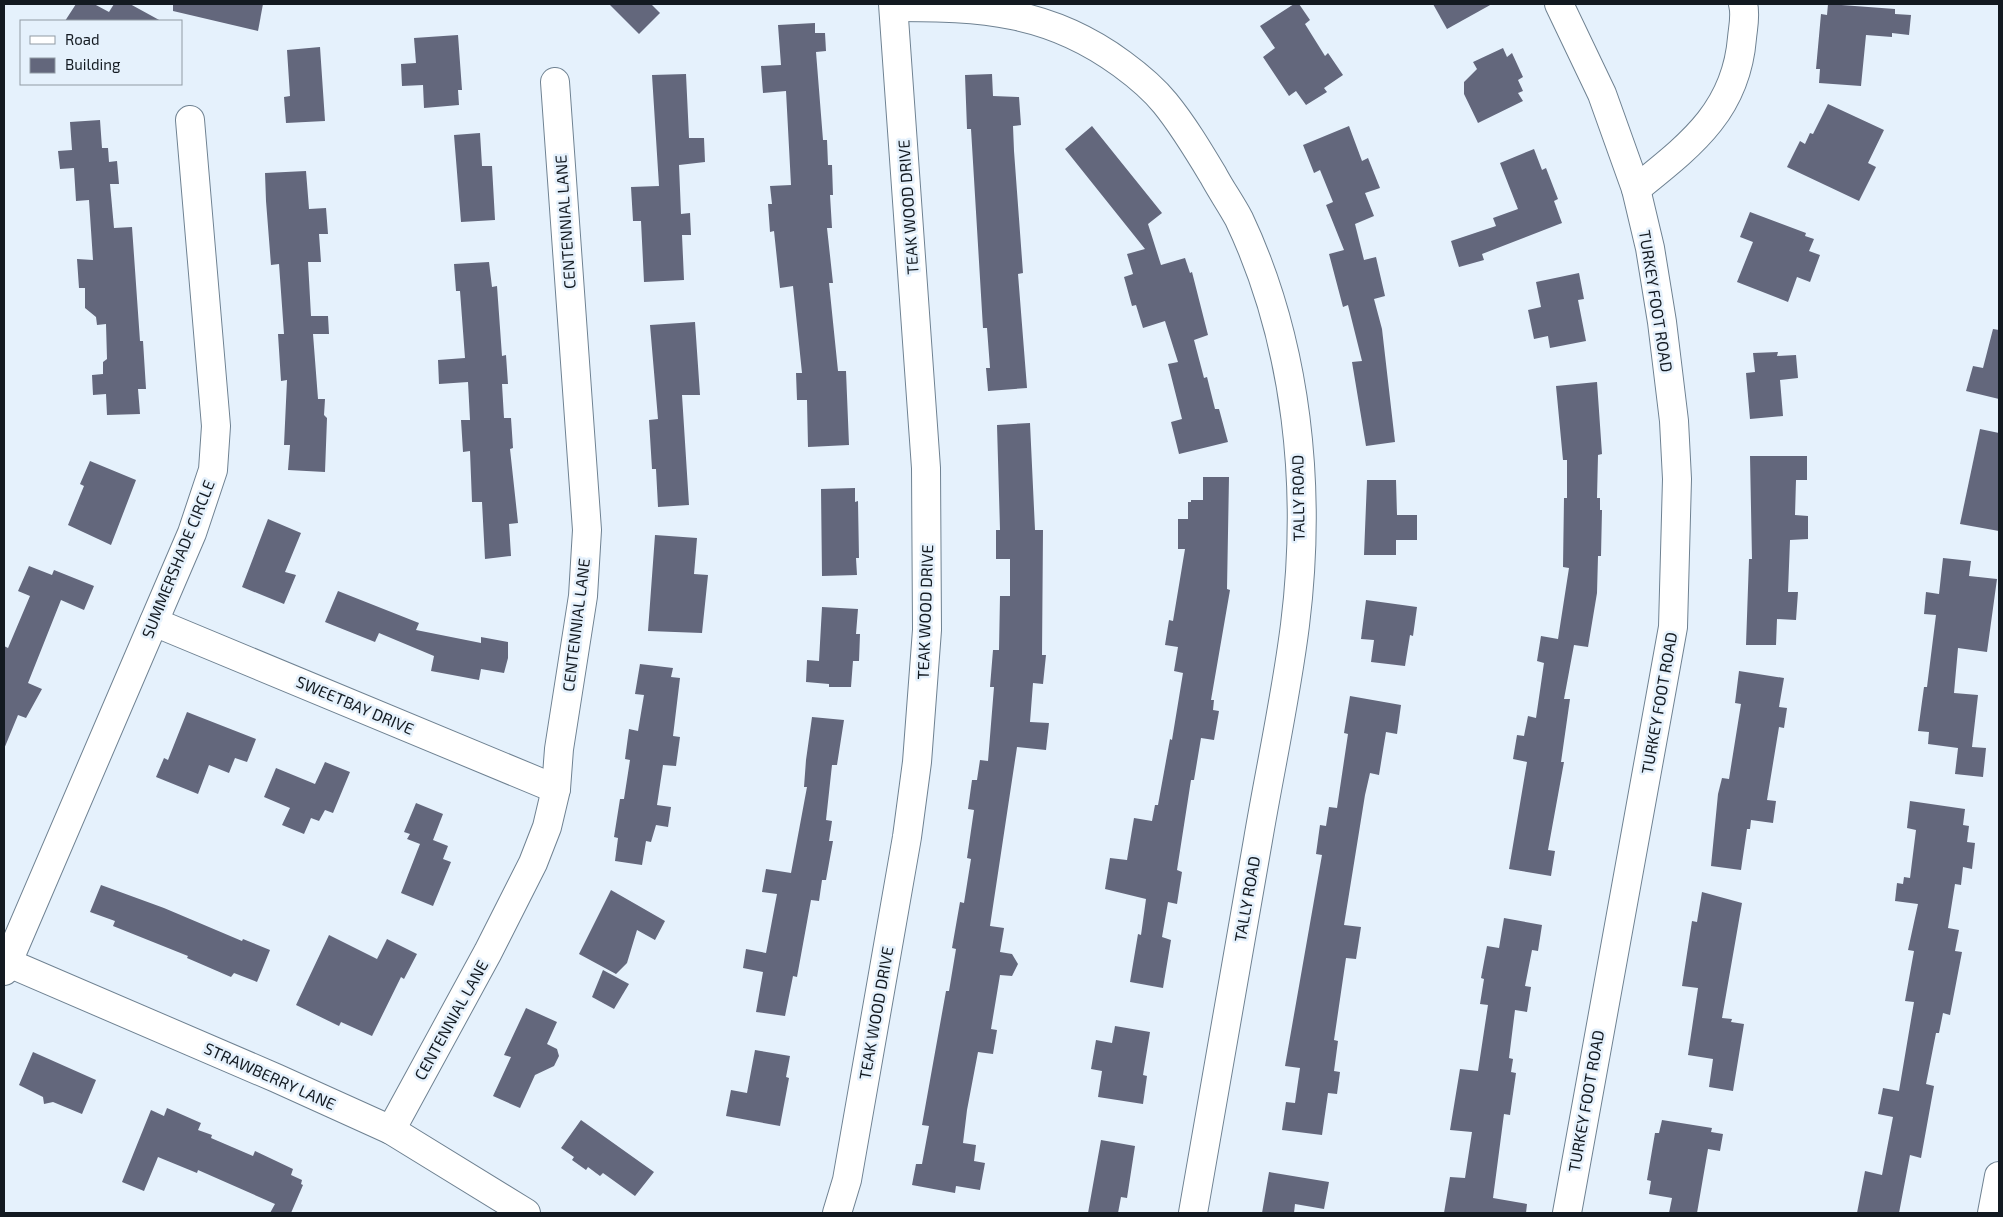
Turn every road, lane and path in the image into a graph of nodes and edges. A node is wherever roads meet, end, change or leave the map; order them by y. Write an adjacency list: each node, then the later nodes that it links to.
1 (1559, 4): 6 (street, TURKEY FOOT ROAD)
2 (1744, 4): 6 (street)
3 (894, 6): 13 (street, TEAK WOOD DRIVE); 14 (street, TALLY ROAD)
4 (555, 82): 8 (street, CENTENNIAL LANE)
5 (190, 120): 7 (street, SUMMERSHADE CIRCLE)
6 (1636, 189): 15 (street, TURKEY FOOT ROAD)
7 (154, 622): 8 (street, SWEETBAY DRIVE); 9 (street, SUMMERSHADE CIRCLE)
8 (556, 789): 10 (street, CENTENNIAL LANE)
9 (5, 965): 10 (street, STRAWBERRY LANE)
10 (391, 1130): 12 (street, STRAWBERRY LANE)
11 (1999, 1176): 16 (street)
12 (526, 1213)
13 (837, 1213)
14 (1193, 1213)
15 (1567, 1213)
16 (1992, 1213)

